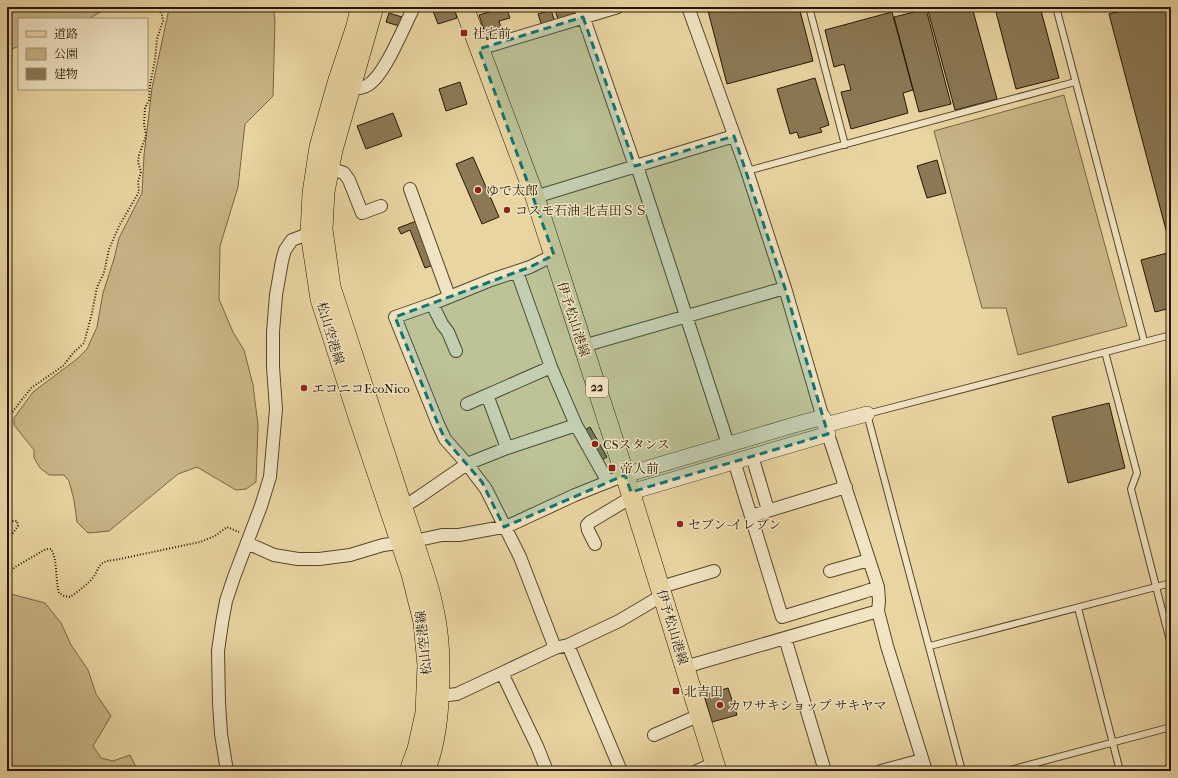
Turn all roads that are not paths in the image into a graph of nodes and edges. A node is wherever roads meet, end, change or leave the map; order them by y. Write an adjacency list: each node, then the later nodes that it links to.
1 (360, 7): 21 (main road, 松山空港線)
2 (374, 7): 12 (main road, 松山空港線)
3 (414, 7): 12 (street)
4 (464, 7): 10 (main road, 伊予松山港線 / 22)
5 (618, 7): 9 (street)
6 (688, 7): 13 (street)
7 (809, 7): 14 (lane)
8 (1056, 7): 11 (lane)
9 (582, 12): 10 (street); 15 (street)
10 (479, 48): 19 (main road, 伊予松山港線 / 22)
11 (1075, 82): 14 (lane); 29 (lane)
12 (350, 88): 16 (main road, 松山空港線)
13 (734, 136): 15 (street); 17 (street)
14 (845, 145): 17 (lane)
15 (636, 166): 19 (street); 27 (street)
16 (330, 168): 20 (street); 21 (main road, 松山空港線)
17 (747, 171): 24 (street)
18 (410, 189): 25 (street)
19 (535, 197): 22 (main road, 伊予松山港線 / 22)
20 (381, 206)
21 (317, 231): 46 (main road, 松山空港線); 50 (street); 51 (main road, 松山空港線)
22 (554, 255): 23 (street); 30 (main road, 伊予松山港線 / 22)
23 (517, 272): 25 (street); 33 (street)
24 (785, 288): 27 (street); 38 (street)
25 (449, 296): 26 (street)
26 (432, 304): 31 (street); 43 (street)
27 (687, 316): 30 (street); 39 (street)
28 (1171, 335): 29 (lane)
29 (1144, 341): 32 (lane)
30 (583, 346): 44 (main road, 伊予松山港線 / 22)
31 (456, 351)
32 (1105, 352): 36 (lane); 58 (lane)
33 (550, 367): 34 (street); 37 (street)
34 (488, 395): 35 (street); 40 (street)
35 (467, 404)
36 (867, 414): 38 (street); 65 (lane)
37 (576, 425): 40 (street); 44 (street)
38 (826, 425): 39 (street); 41 (street); 45 (street)
39 (728, 444): 44 (street)
40 (507, 448): 43 (street)
41 (752, 456): 42 (street); 47 (street)
42 (734, 461): 44 (street); 48 (street)
43 (467, 464): 46 (street); 49 (street)
44 (624, 486): 49 (street); 52 (street); 59 (main road, 伊予松山港線 / 22)
45 (846, 487): 47 (street); 53 (street)
46 (403, 507): 51 (main road, 松山空港線)
47 (768, 510): 48 (street)
48 (751, 516): 57 (street)
49 (504, 526): 51 (street); 66 (street)
50 (248, 540): 51 (street); 76 (street)
51 (407, 542): 69 (main road, 松山空港線); 77 (main road, 松山空港線)
52 (595, 544)
53 (869, 560): 55 (street); 57 (street)
54 (714, 571): 59 (street)
55 (830, 571)
56 (1171, 583): 58 (lane)
57 (878, 587): 61 (street)
58 (1156, 587): 60 (lane); 63 (lane)
59 (662, 591): 64 (street); 67 (main road, 伊予松山港線 / 22)
60 (1078, 608): 65 (lane); 73 (lane)
61 (878, 611): 62 (street); 74 (street)
62 (785, 638): 67 (street); 82 (street)
63 (1171, 645)
64 (568, 646): 66 (street); 80 (street)
65 (930, 646): 84 (lane)
66 (555, 648): 68 (street)
67 (685, 667): 70 (main road, 伊予松山港線 / 22)
68 (502, 673): 69 (street); 79 (street)
69 (440, 696): 78 (main road, 松山空港線)
70 (700, 715): 72 (street); 75 (main road, 伊予松山港線 / 22)
71 (1171, 727): 73 (lane)
72 (654, 735)
73 (1112, 742): 85 (lane); 86 (lane)
74 (924, 765): 83 (street)
75 (716, 767): 81 (street)
76 (227, 771)
77 (409, 771)
78 (425, 771)
79 (547, 771)
80 (621, 771)
81 (697, 771)
82 (825, 771)
83 (881, 771)
84 (962, 771)
85 (1006, 771)
86 (1120, 771)

